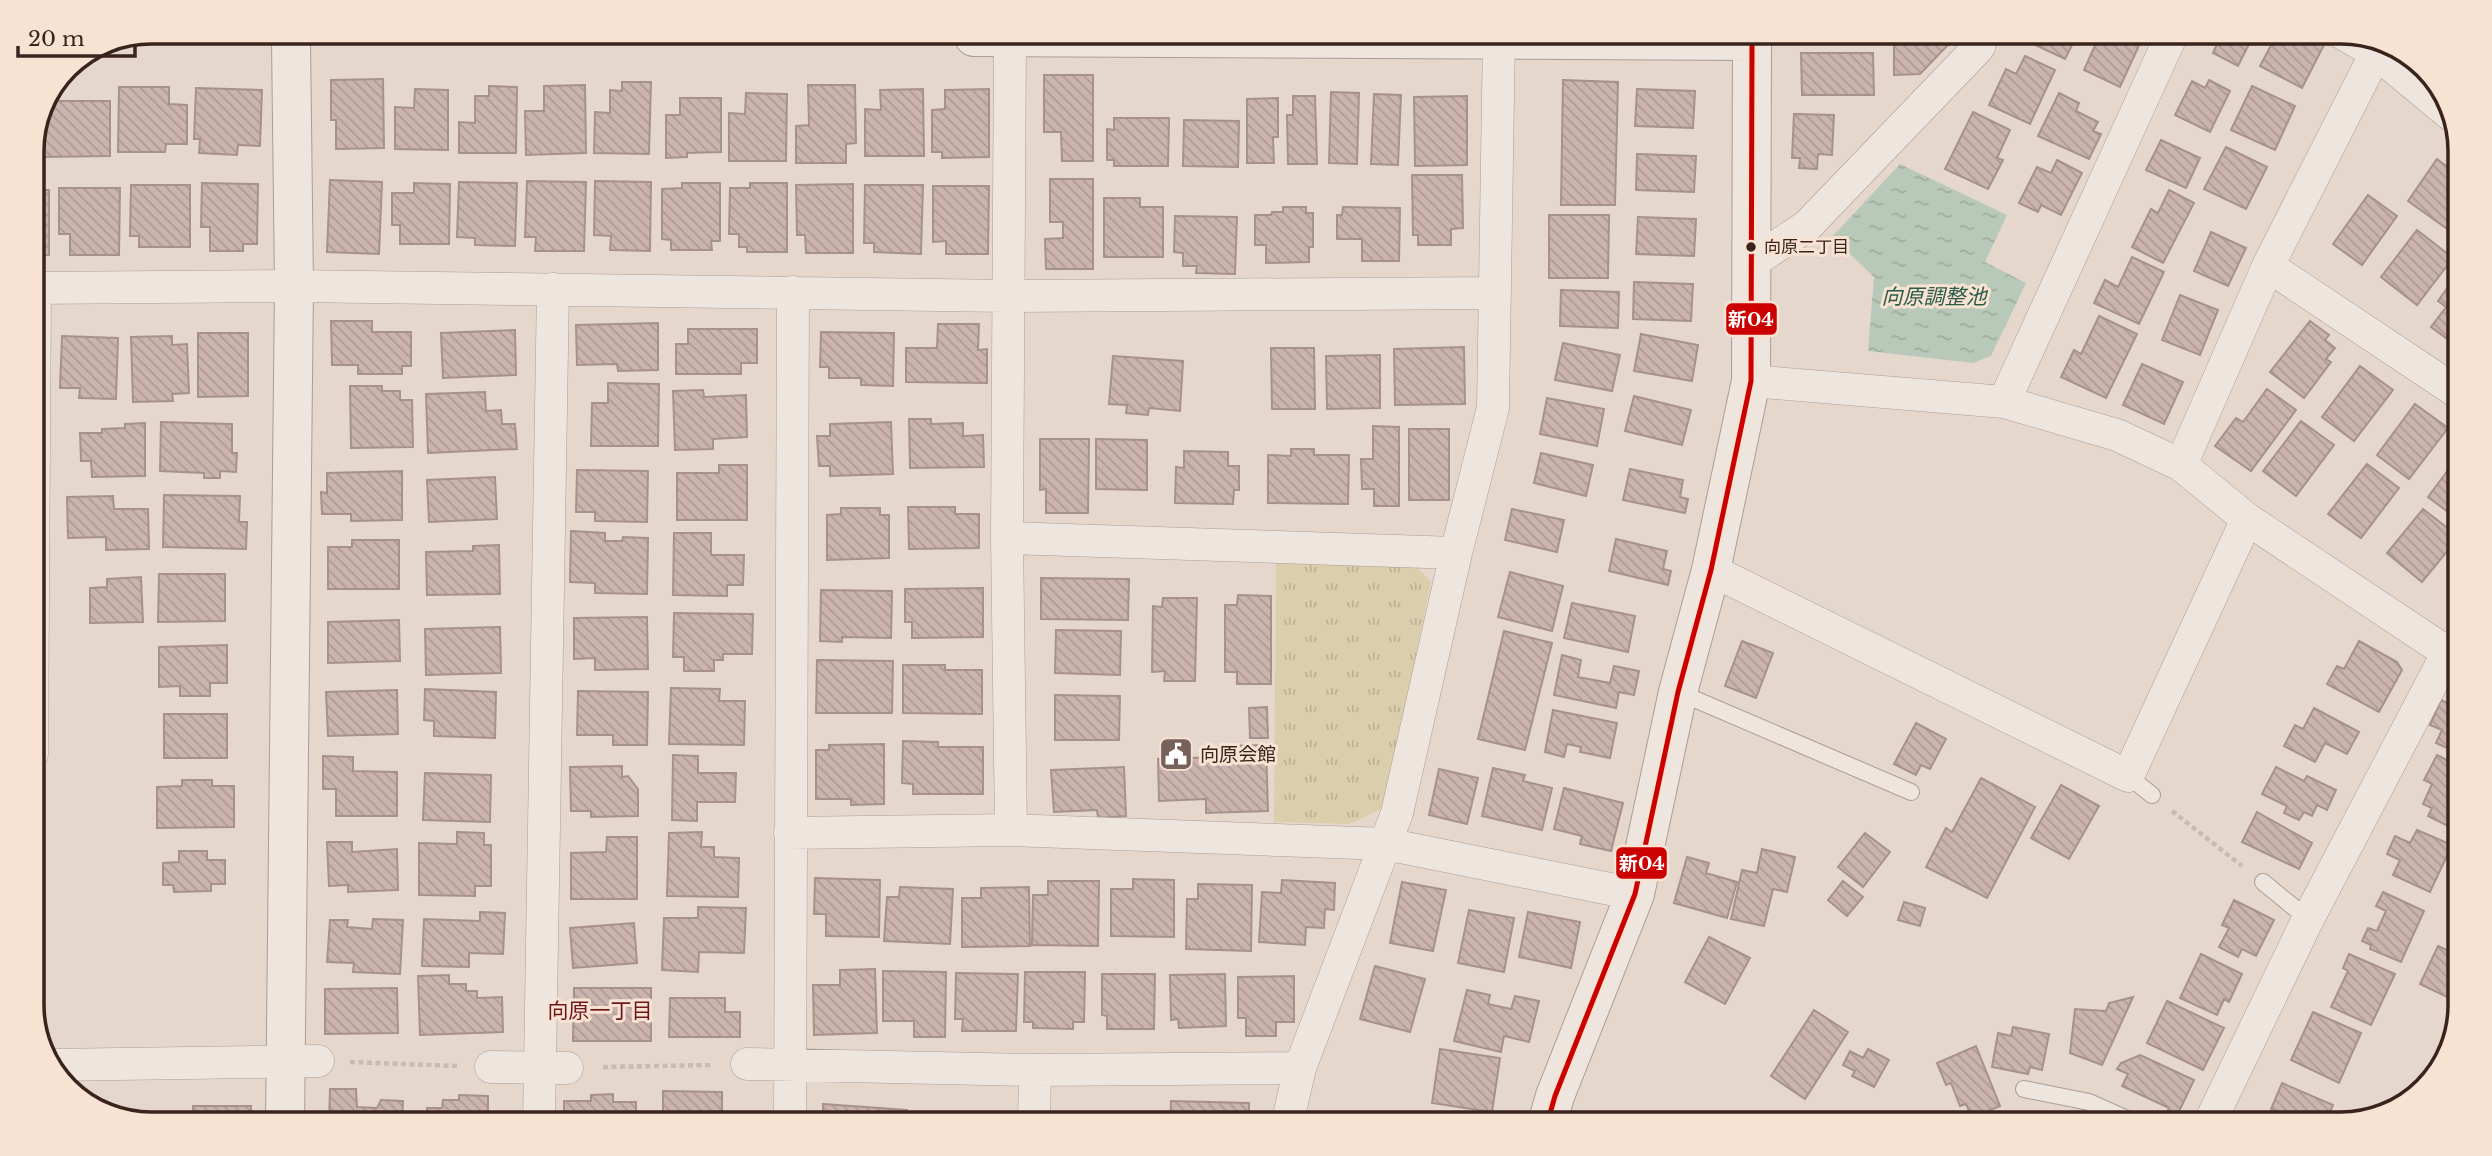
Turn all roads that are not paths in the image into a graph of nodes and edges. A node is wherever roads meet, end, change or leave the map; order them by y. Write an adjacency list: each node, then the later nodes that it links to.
1 (291, 44): 12 (street)
2 (1010, 44): 17 (street)
3 (1499, 44): 16 (street)
4 (1752, 44): 10 (street)
5 (1980, 44): 10 (street)
6 (2167, 44): 20 (street)
7 (2369, 48): 8 (street)
8 (2376, 52): 9 (street); 11 (street)
9 (2437, 103)
10 (1753, 262): 18 (street)
11 (2268, 266): 19 (street); 21 (street)
12 (294, 285): 13 (street); 14 (street); 38 (street)
13 (44, 288)
14 (553, 289): 15 (street); 43 (street)
15 (793, 292): 17 (street); 33 (street)
16 (1495, 293): 17 (street); 24 (street)
17 (1007, 296): 23 (street)
18 (1751, 381): 20 (street); 25 (street)
19 (2448, 386)
20 (2004, 402): 21 (street)
21 (2180, 465): 22 (street)
22 (2247, 519): 26 (street); 29 (street)
23 (1007, 538): 24 (street); 32 (street)
24 (1456, 554): 34 (street)
25 (1712, 570): 28 (street); 29 (street)
26 (2448, 654)
27 (2448, 669): 37 (street)
28 (1678, 692): 30 (lane); 36 (street)
29 (2128, 776): 31 (lane)
30 (1911, 792)
31 (2152, 795)
32 (1011, 830): 33 (street); 34 (street)
33 (790, 832): 40 (street)
34 (1385, 845): 36 (street); 44 (street)
35 (2263, 882): 37 (lane)
36 (1635, 894): 52 (street)
37 (2308, 919): 54 (street)
38 (302, 1061): 41 (street); 47 (street)
39 (747, 1064): 40 (street)
40 (790, 1064): 45 (street); 49 (street)
41 (62, 1065)
42 (491, 1067): 43 (street)
43 (554, 1068): 48 (street)
44 (1300, 1068): 45 (street); 51 (street)
45 (1035, 1070): 50 (street)
46 (2024, 1089): 53 (lane)
47 (288, 1112)
48 (542, 1112)
49 (790, 1112)
50 (1034, 1112)
51 (1290, 1112)
52 (1551, 1112)
53 (2110, 1112)
54 (2215, 1112)

